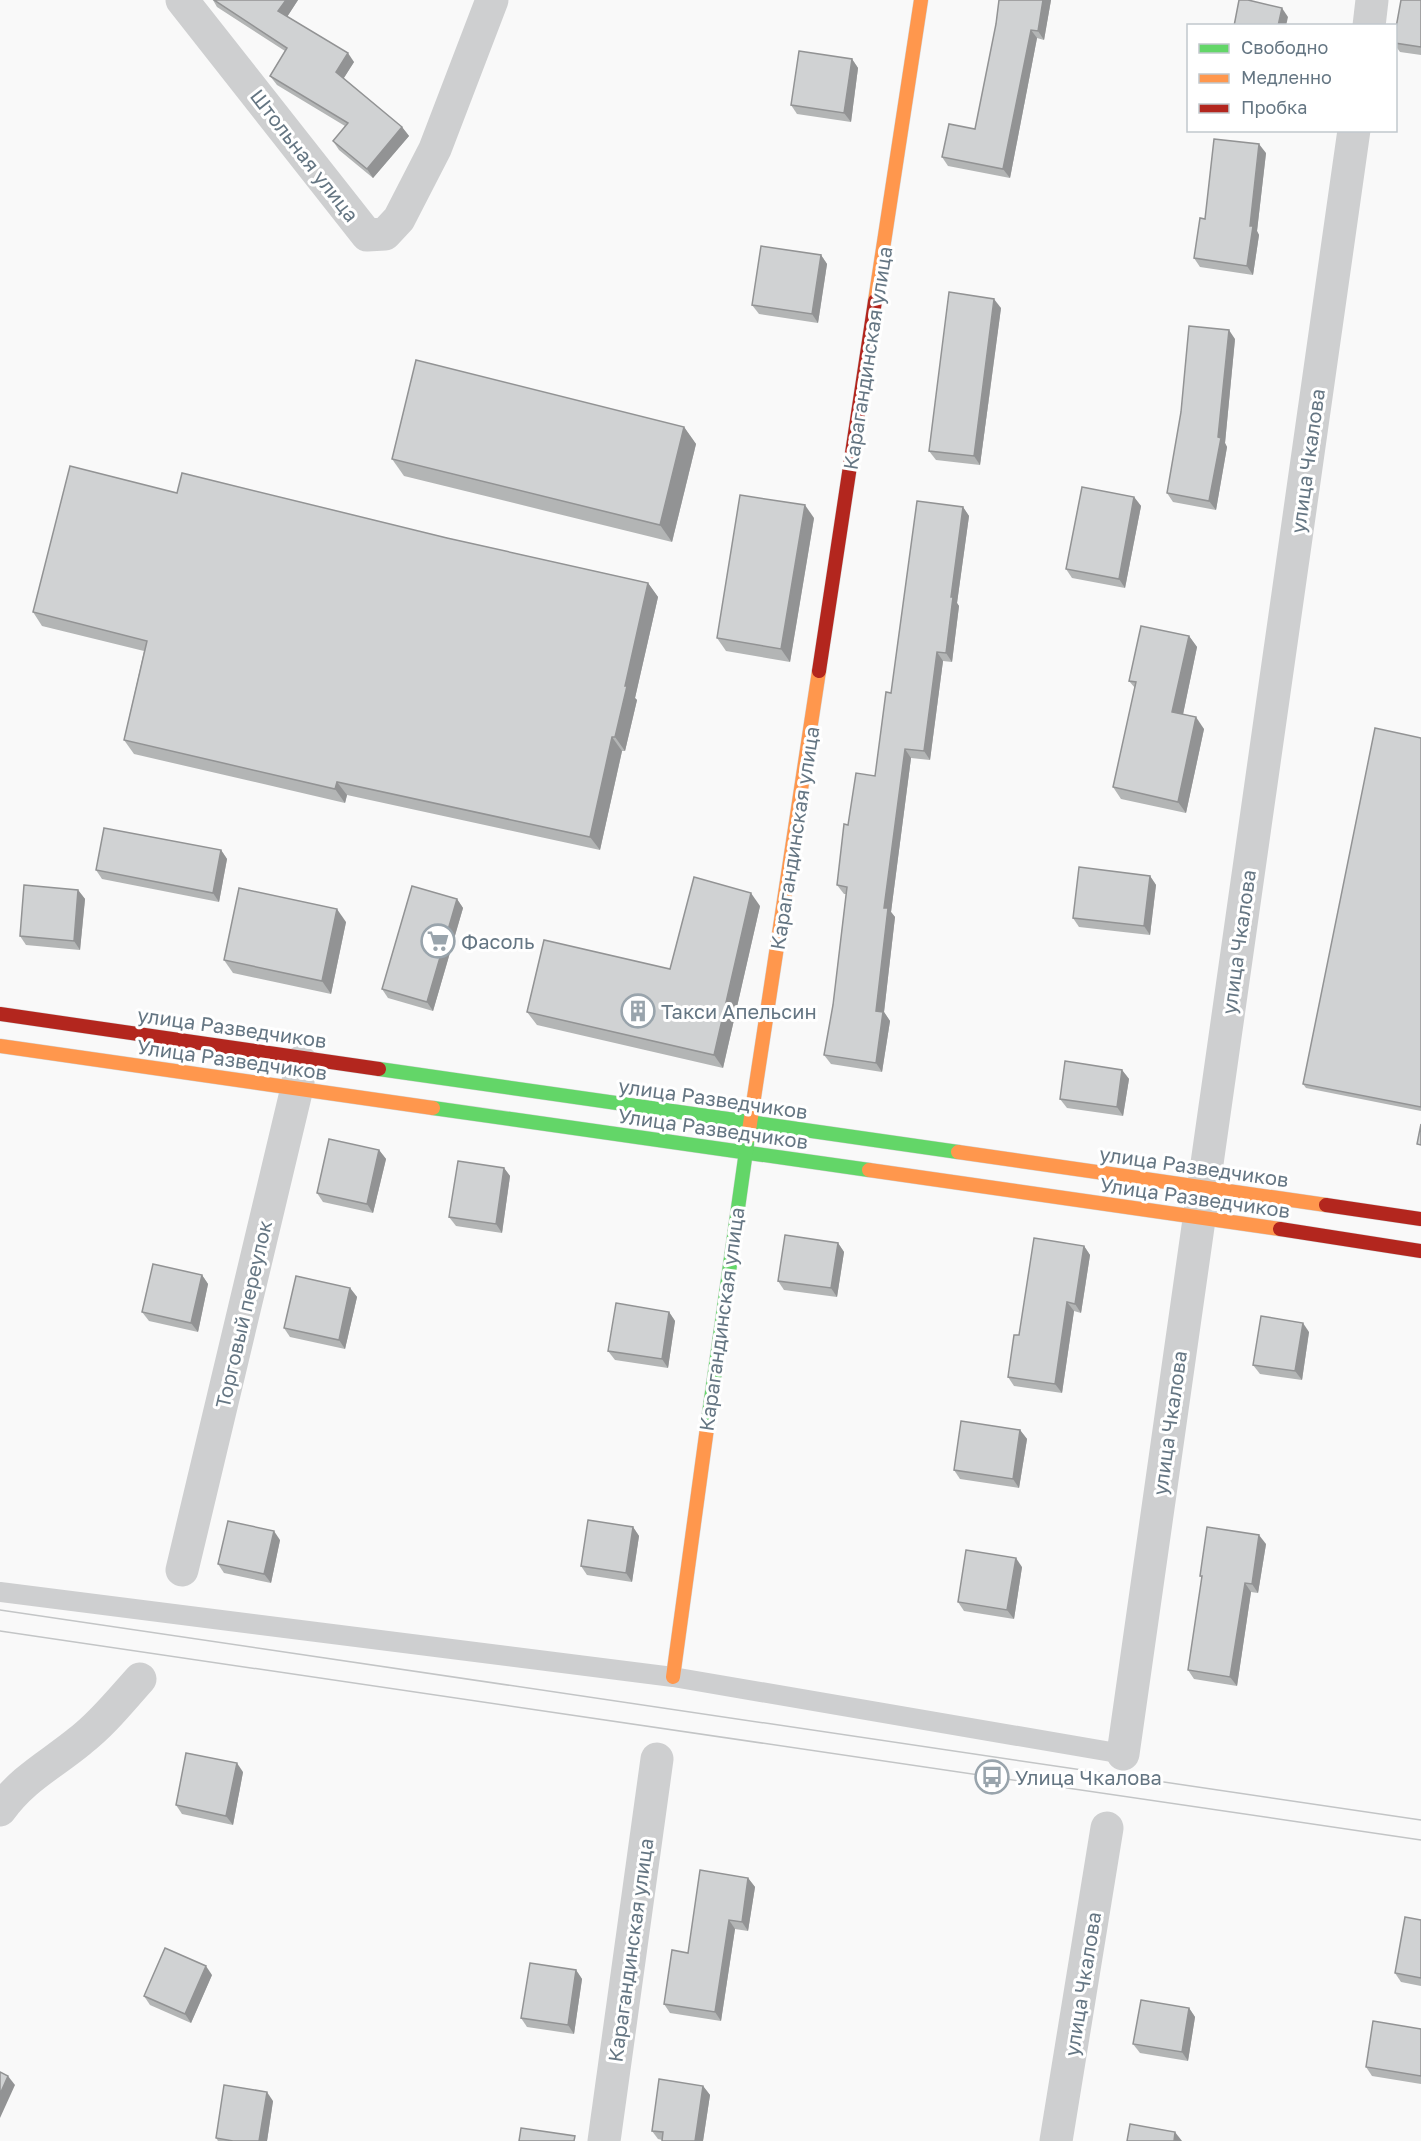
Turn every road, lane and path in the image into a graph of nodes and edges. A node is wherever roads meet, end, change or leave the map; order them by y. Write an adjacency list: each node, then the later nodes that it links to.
1 (182, 0): 2 (street, Штольная улица)
2 (492, 0)
3 (921, 0): 10 (main road, Карагандинская улица)
4 (1372, 0): 5 (street)
5 (1368, 24)
6 (1354, 132): 12 (street, улица Чкалова)
7 (0, 1014): 9 (main road, улица Разведчиков)
8 (0, 1046): 9 (main road, Улица Разведчиков)
9 (300, 1072): 10 (main road, улица Разведчиков); 11 (main road, Улица Разведчиков); 15 (street, Торговый переулок)
10 (751, 1123): 11 (main road, Карагандинская улица); 12 (main road, улица Разведчиков)
11 (744, 1153): 12 (main road, Улица Разведчиков); 17 (main road, Карагандинская улица)
12 (1201, 1202): 13 (main road, улица Разведчиков); 14 (main road, Улица Разведчиков); 19 (street, улица Чкалова)
13 (1421, 1219)
14 (1421, 1251)
15 (182, 1570)
16 (0, 1592): 17 (lane)
17 (673, 1677): 19 (lane)
18 (140, 1679): 21 (street)
19 (1123, 1754)
20 (657, 1759): 23 (street, Карагандинская улица)
21 (0, 1810)
22 (1107, 1828): 24 (street, улица Чкалова)
23 (604, 2141)
24 (1056, 2141)

